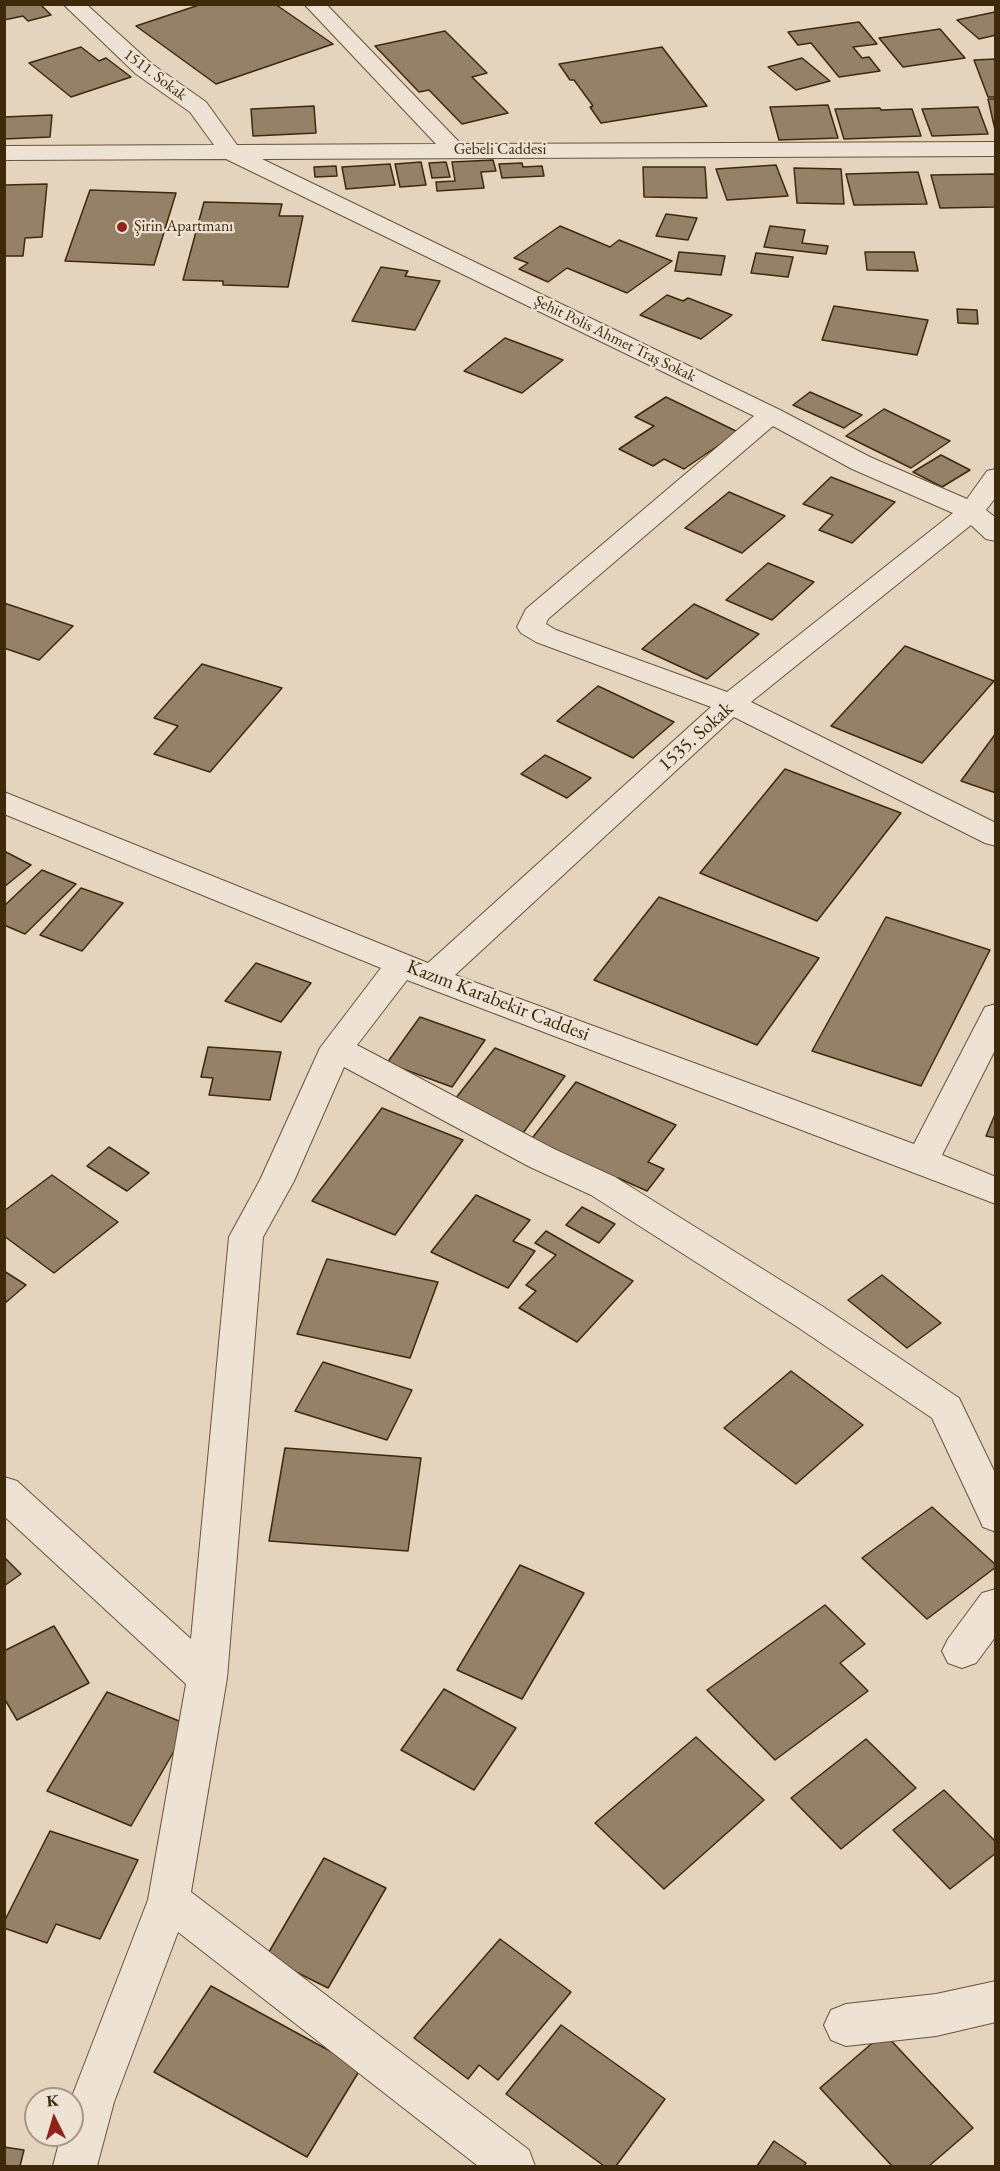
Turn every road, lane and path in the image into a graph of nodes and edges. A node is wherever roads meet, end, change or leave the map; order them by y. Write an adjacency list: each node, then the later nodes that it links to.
1 (73, 4): 5 (street, 1511. Sokak)
2 (314, 4): 4 (street)
3 (996, 149): 4 (street, Gebeli Caddesi)
4 (455, 150): 5 (street, Gebeli Caddesi)
5 (230, 152): 6 (street, Gebeli Caddesi); 7 (street, Şehit Polis Ahmet Traş Sokak)
6 (4, 153)
7 (771, 415): 9 (street, Şehit Polis Ahmet Traş Sokak); 11 (street)
8 (996, 477): 9 (street, 1535. Sokak)
9 (972, 511): 10 (street, Şehit Polis Ahmet Traş Sokak); 11 (street, 1535. Sokak)
10 (996, 533)
11 (731, 704): 13 (street); 14 (street, 1535. Sokak)
12 (4, 802): 14 (street, Kazım Karabekir Caddesi)
13 (996, 836)
14 (417, 971): 16 (street, 1535. Sokak); 17 (street, Kazım Karabekir Caddesi)
15 (996, 1015): 17 (street)
16 (336, 1048): 20 (street); 23 (street, 1535. Sokak)
17 (922, 1161): 18 (street, Kazım Karabekir Caddesi)
18 (996, 1191)
19 (4, 1492): 23 (street)
20 (996, 1516)
21 (996, 1605): 22 (street)
22 (962, 1651)
23 (207, 1678): 24 (street, 1535. Sokak)
24 (169, 1900): 27 (street, 1535. Sokak); 28 (street)
25 (996, 2001): 26 (street)
26 (846, 2025)
27 (75, 2166)
28 (513, 2166)

